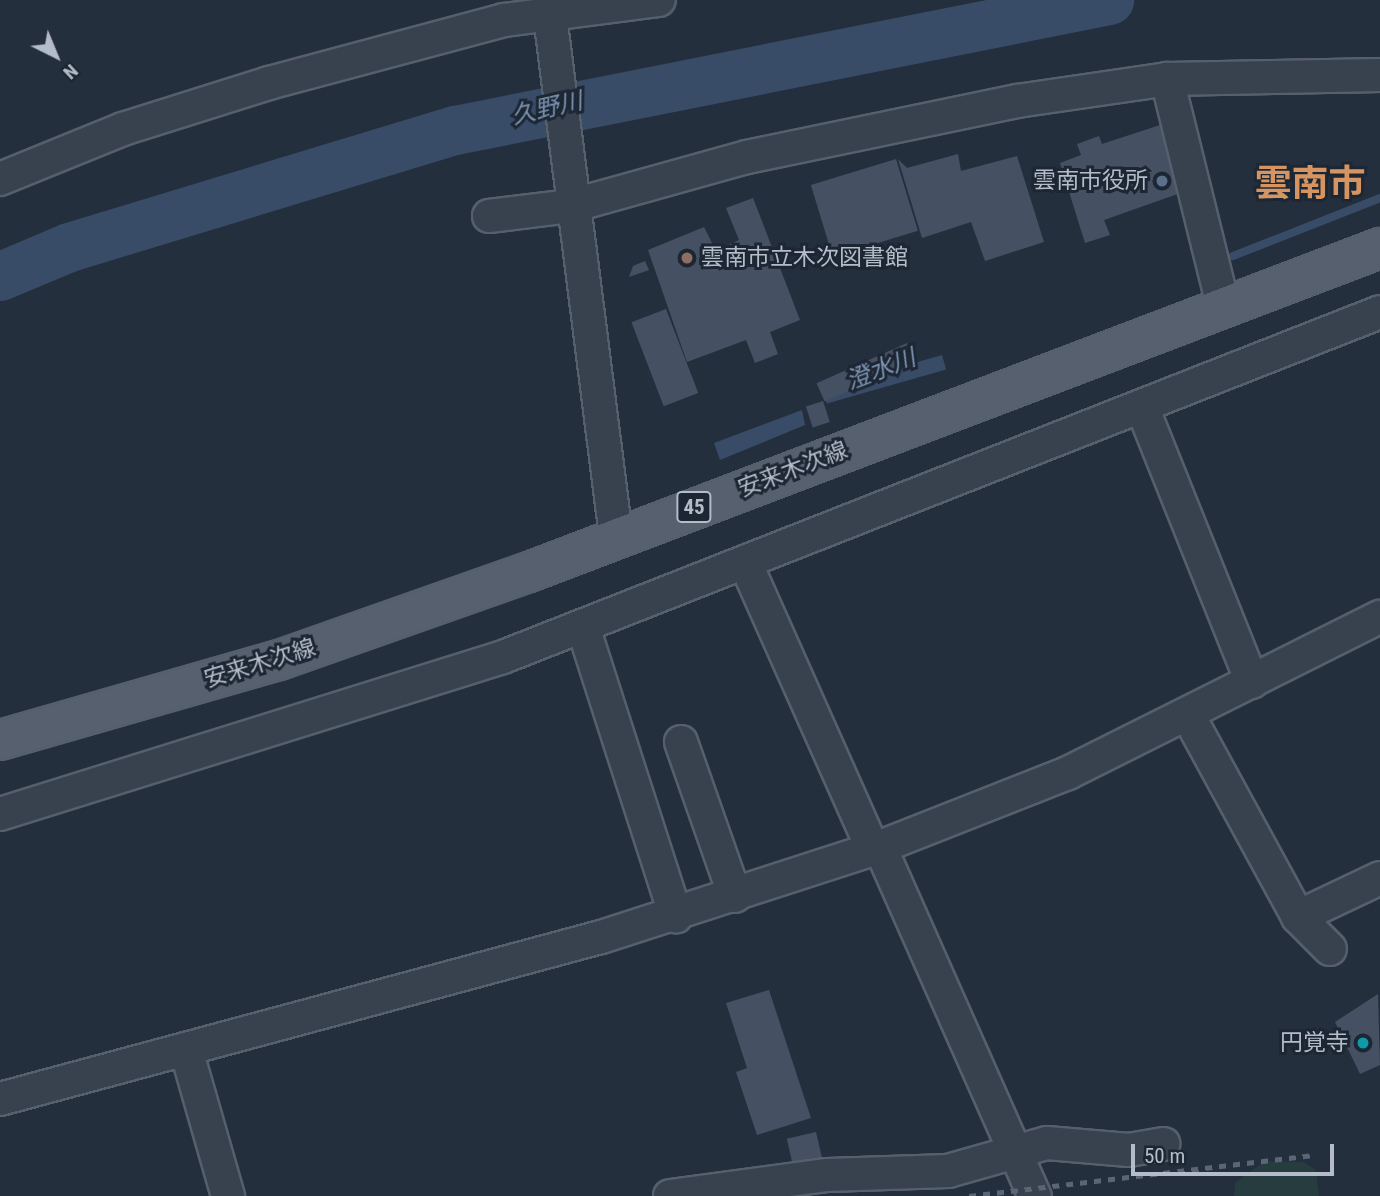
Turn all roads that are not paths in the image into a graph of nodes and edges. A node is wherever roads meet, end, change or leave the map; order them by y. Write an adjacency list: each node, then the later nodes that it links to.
1 (659, 0): 2 (street)
2 (548, 14): 5 (street); 6 (street)
3 (1380, 75): 4 (street)
4 (1167, 79): 6 (street); 9 (street)
5 (0, 179)
6 (570, 198): 7 (street); 12 (street)
7 (489, 216)
8 (1380, 248): 9 (main road, 安来木次線 / 45)
9 (1223, 306): 12 (main road, 安来木次線 / 45)
10 (1380, 312): 11 (street)
11 (1142, 407): 13 (street); 16 (street)
12 (616, 536): 18 (main road, 安来木次線 / 45)
13 (745, 562): 15 (street); 21 (street)
14 (1380, 617): 16 (street)
15 (583, 627): 20 (street); 24 (street)
16 (1252, 682): 17 (street)
17 (1188, 715): 21 (street); 25 (street)
18 (0, 740)
19 (681, 742): 23 (street)
20 (0, 814)
21 (876, 848): 23 (street); 30 (street)
22 (1380, 878): 25 (street)
23 (735, 895): 24 (street)
24 (676, 916): 27 (street)
25 (1298, 917): 26 (street)
26 (1330, 949)
27 (187, 1054): 28 (street); 31 (street)
28 (0, 1099)
29 (1163, 1144): 30 (street)
30 (1014, 1149): 32 (street); 33 (street)
31 (228, 1196)
32 (670, 1196)
33 (1035, 1196)

